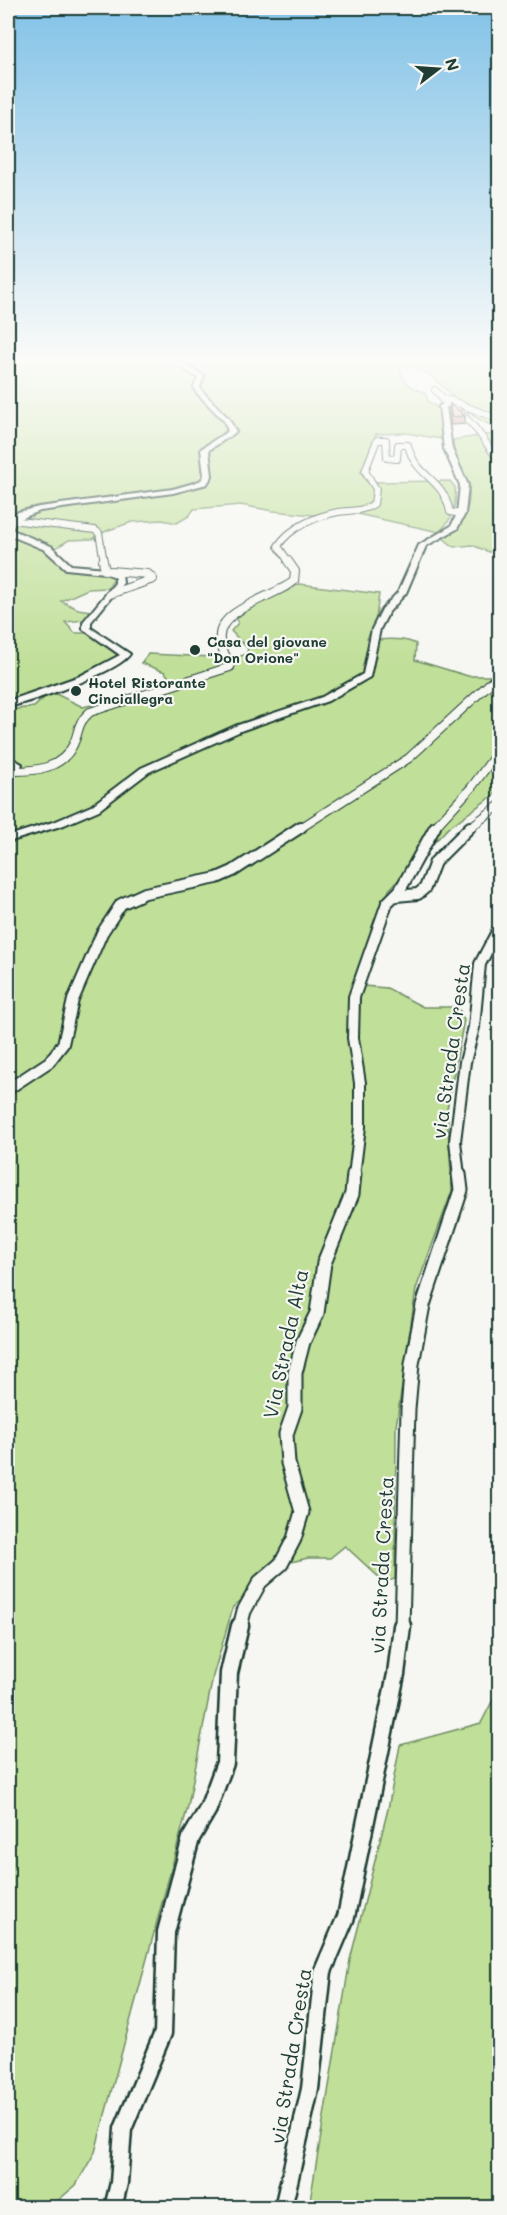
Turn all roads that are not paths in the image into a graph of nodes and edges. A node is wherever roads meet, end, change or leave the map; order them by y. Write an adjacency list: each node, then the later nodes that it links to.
1 (206, 460): 6 (street)
2 (369, 460): 13 (street)
3 (412, 460): 5 (street)
4 (453, 460): 5 (street)
5 (461, 514): 15 (street)
6 (11, 520): 7 (street); 7 (street)
7 (107, 571): 8 (street); 8 (street)
8 (110, 594): 10 (street)
9 (500, 674): 18 (street)
10 (8, 704)
11 (500, 749): 16 (street, Via Strada Alta)
12 (8, 759): 13 (street)
13 (11, 772)
14 (500, 805): 16 (street)
15 (8, 839)
16 (396, 896): 19 (street, Via Strada Alta)
17 (500, 926): 20 (street, via Strada Cresta)
18 (8, 1089)
19 (112, 2208)
20 (283, 2208)

